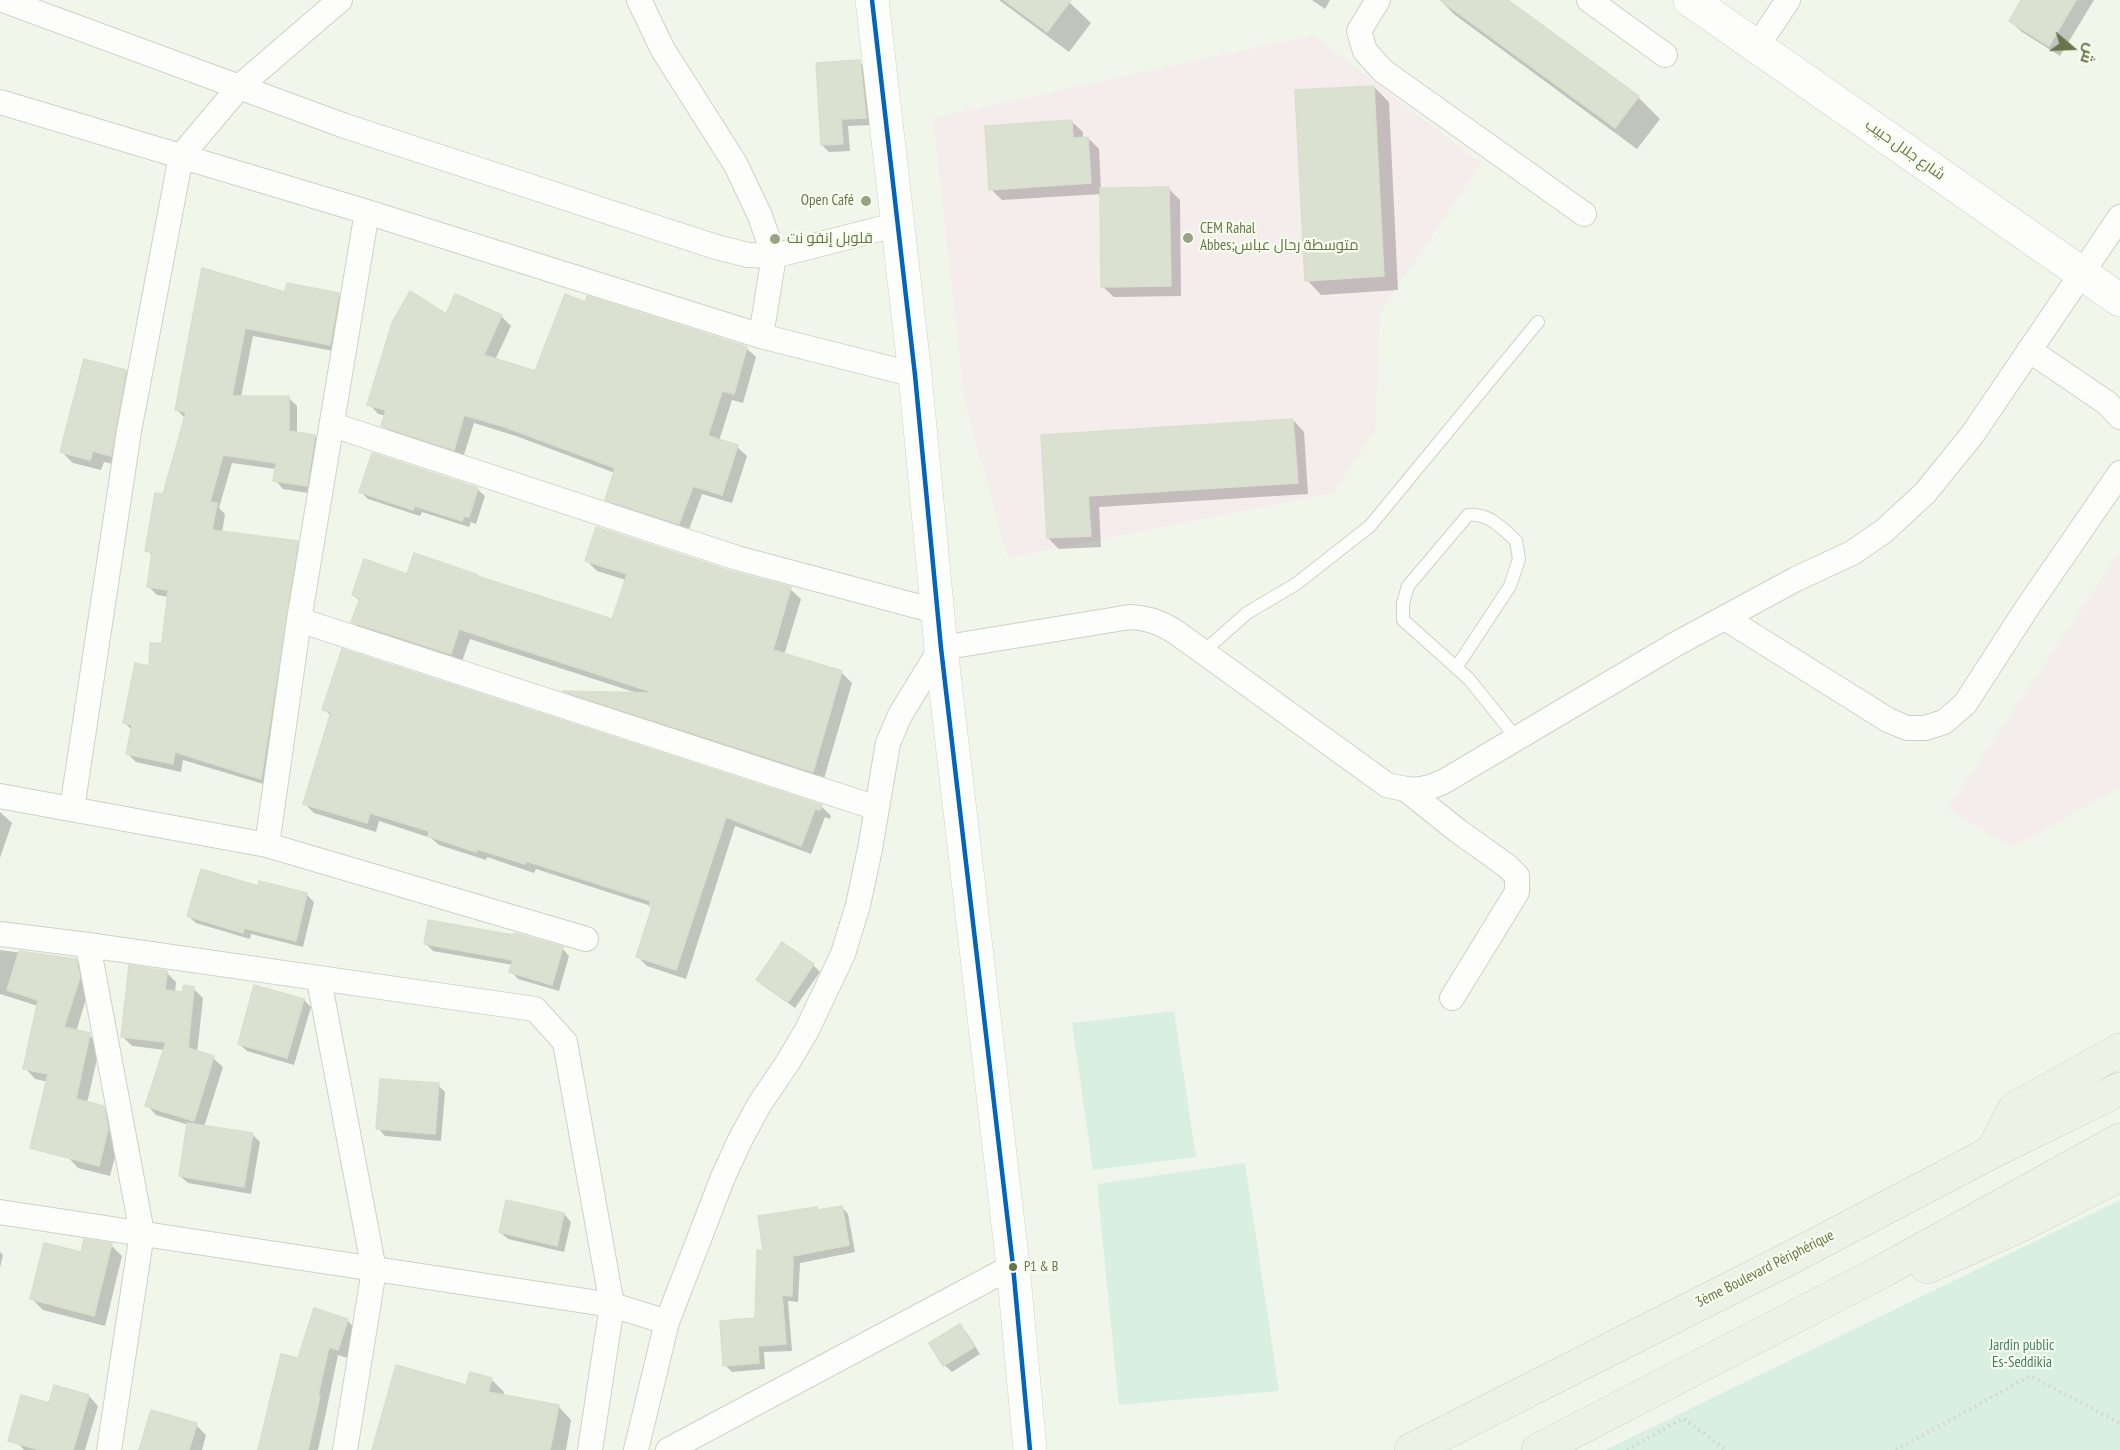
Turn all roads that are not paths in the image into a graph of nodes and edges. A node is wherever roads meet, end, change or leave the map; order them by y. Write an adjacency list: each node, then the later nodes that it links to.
1 (3, 0): 11 (street)
2 (639, 0): 18 (street)
3 (872, 0): 17 (main road)
4 (1378, 0): 15 (street)
5 (1589, 0): 10 (street)
6 (1690, 0): 9 (main road, شارع جلال حبيب)
7 (1788, 0): 9 (street)
8 (333, 2): 11 (street)
9 (1756, 48): 19 (main road, شارع جلال حبيب)
10 (1665, 55)
11 (240, 86): 13 (street); 18 (street)
12 (0, 102): 13 (street)
13 (181, 156): 14 (street); 38 (street)
14 (367, 212): 22 (street); 26 (street)
15 (1584, 214)
16 (2120, 217): 19 (street)
17 (899, 224): 18 (street); 24 (main road)
18 (774, 256): 22 (street)
19 (2081, 273): 20 (main road, شارع جلال حبيب); 23 (street)
20 (2120, 300)
21 (1538, 322): 32 (lane)
22 (761, 336): 24 (street)
23 (2030, 350): 25 (street); 29 (street)
24 (915, 375): 28 (main road)
25 (2120, 417)
26 (333, 425): 28 (street); 30 (street)
27 (2120, 473): 29 (street)
28 (939, 612): 31 (main road)
29 (1725, 618): 34 (street)
30 (299, 620): 37 (street); 39 (street)
31 (942, 648): 32 (street); 37 (street); 52 (main road)
32 (1203, 652): 35 (street)
33 (1456, 668): 33 (lane); 34 (lane)
34 (1516, 739): 35 (street)
35 (1408, 791): 44 (street)
36 (0, 796): 38 (street)
37 (877, 808): 56 (street)
38 (72, 809): 39 (street)
39 (267, 845): 41 (street)
40 (0, 934): 42 (street)
41 (586, 939)
42 (88, 945): 43 (street); 51 (street)
43 (319, 980): 53 (street); 55 (street)
44 (1452, 998)
45 (2120, 1050): 48 (main road)
46 (2120, 1089): 48 (main road, 3ème Boulevard Périphérique)
47 (2120, 1140): 54 (main road)
48 (1992, 1152): 63 (main road, 3ème Boulevard Périphérique)
49 (2120, 1175): 54 (main road)
50 (0, 1212): 51 (street)
51 (142, 1233): 53 (street); 57 (street)
52 (1013, 1266): 61 (street); 62 (main road)
53 (374, 1270): 55 (street); 58 (street)
54 (1881, 1272): 64 (main road)
55 (612, 1305): 56 (street); 59 (street)
56 (667, 1322): 60 (street)
57 (109, 1450)
58 (345, 1450)
59 (590, 1450)
60 (636, 1450)
61 (668, 1450)
62 (1030, 1450)
63 (1411, 1450)
64 (1538, 1450)

